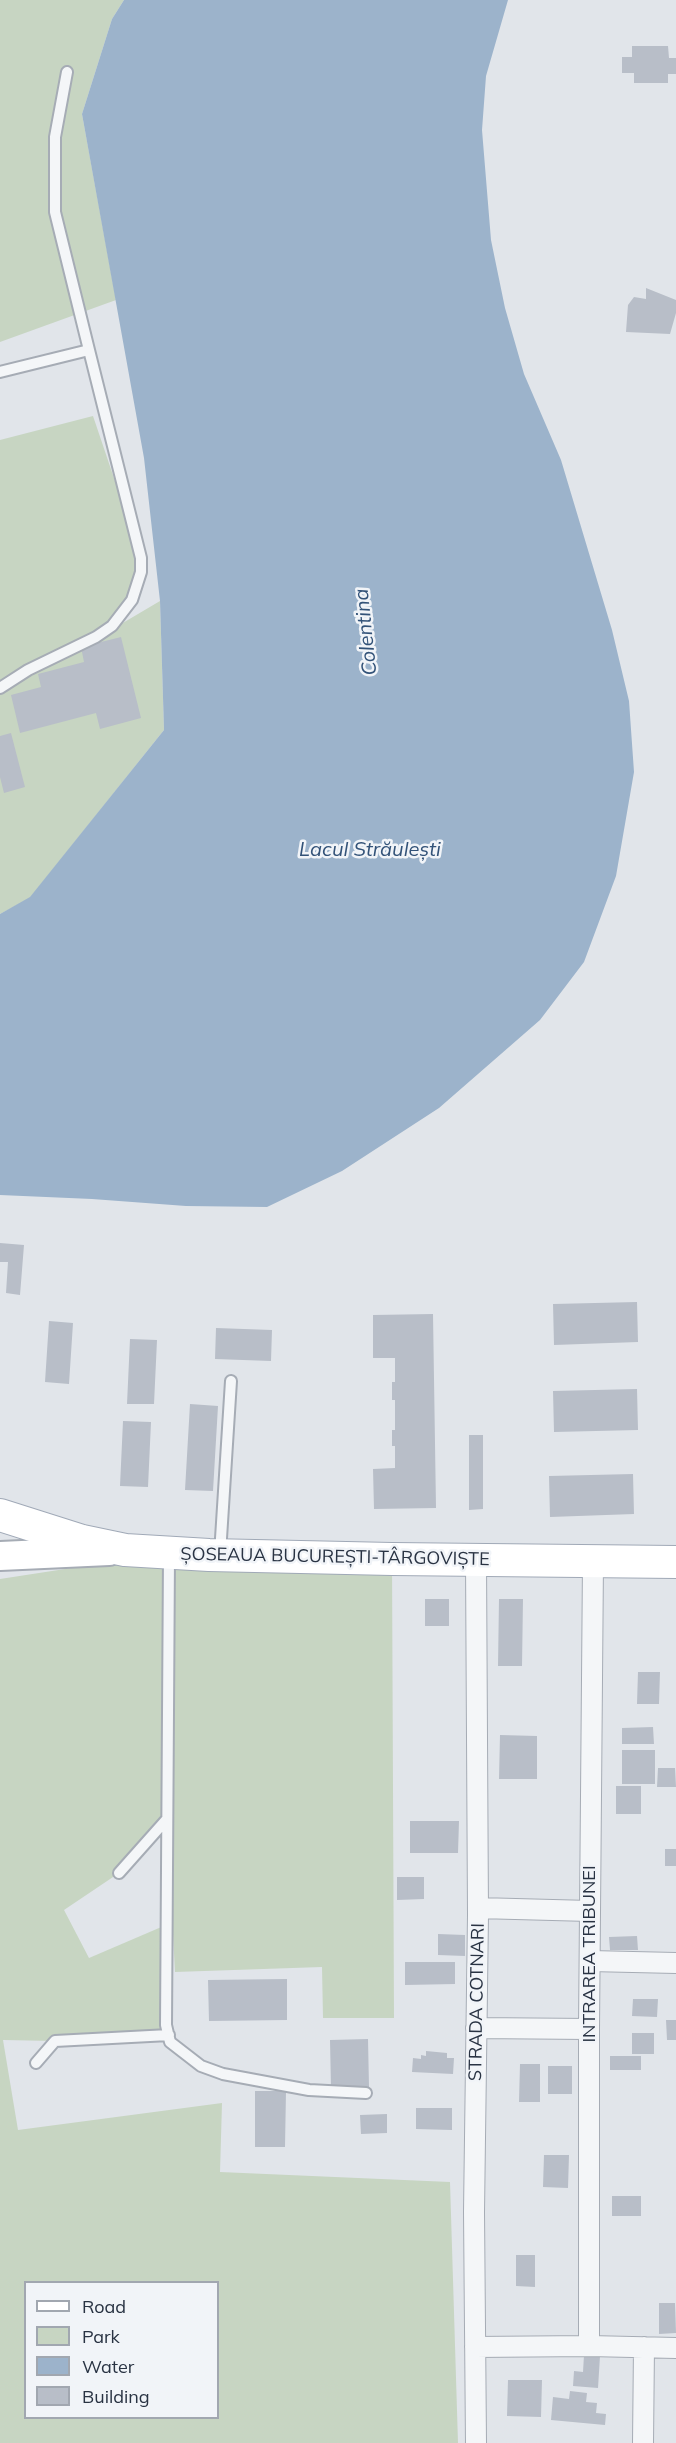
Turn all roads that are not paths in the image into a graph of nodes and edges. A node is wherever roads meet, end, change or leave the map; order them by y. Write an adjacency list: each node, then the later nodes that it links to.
1 (68, 72): 2 (lane)
2 (89, 350): 3 (lane); 4 (lane)
3 (0, 372)
4 (0, 688)
5 (231, 1381): 9 (lane)
6 (0, 1515): 7 (main road, ȘOSEAUA BUCUREȘTI-TÂRGOVIȘTE)
7 (125, 1550): 8 (main road, ȘOSEAUA BUCUREȘTI-TÂRGOVIȘTE); 10 (main road)
8 (169, 1553): 9 (main road, ȘOSEAUA BUCUREȘTI-TÂRGOVIȘTE); 14 (lane)
9 (220, 1555): 11 (main road, ȘOSEAUA BUCUREȘTI-TÂRGOVIȘTE)
10 (0, 1556)
11 (476, 1561): 12 (main road, ȘOSEAUA BUCUREȘTI-TÂRGOVIȘTE); 16 (street, STRADA COTNARI)
12 (593, 1562): 13 (main road, ȘOSEAUA BUCUREȘTI-TÂRGOVIȘTE); 17 (street, INTRAREA TRIBUNEI)
13 (676, 1562)
14 (167, 1819): 15 (lane); 22 (lane)
15 (119, 1873)
16 (478, 1908): 17 (street); 20 (street, STRADA COTNARI)
17 (590, 1911): 18 (street, INTRAREA TRIBUNEI)
18 (590, 1961): 19 (street); 21 (street, INTRAREA TRIBUNEI)
19 (676, 1963)
20 (476, 2028): 21 (street); 26 (street, STRADA COTNARI)
21 (589, 2029): 25 (street, INTRAREA TRIBUNEI)
22 (169, 2035): 23 (lane); 24 (lane)
23 (36, 2062)
24 (366, 2093)
25 (589, 2346): 26 (street); 27 (street)
26 (475, 2347): 29 (street, STRADA COTNARI)
27 (644, 2347): 28 (street); 30 (street)
28 (676, 2348)
29 (476, 2443)
30 (643, 2443)

